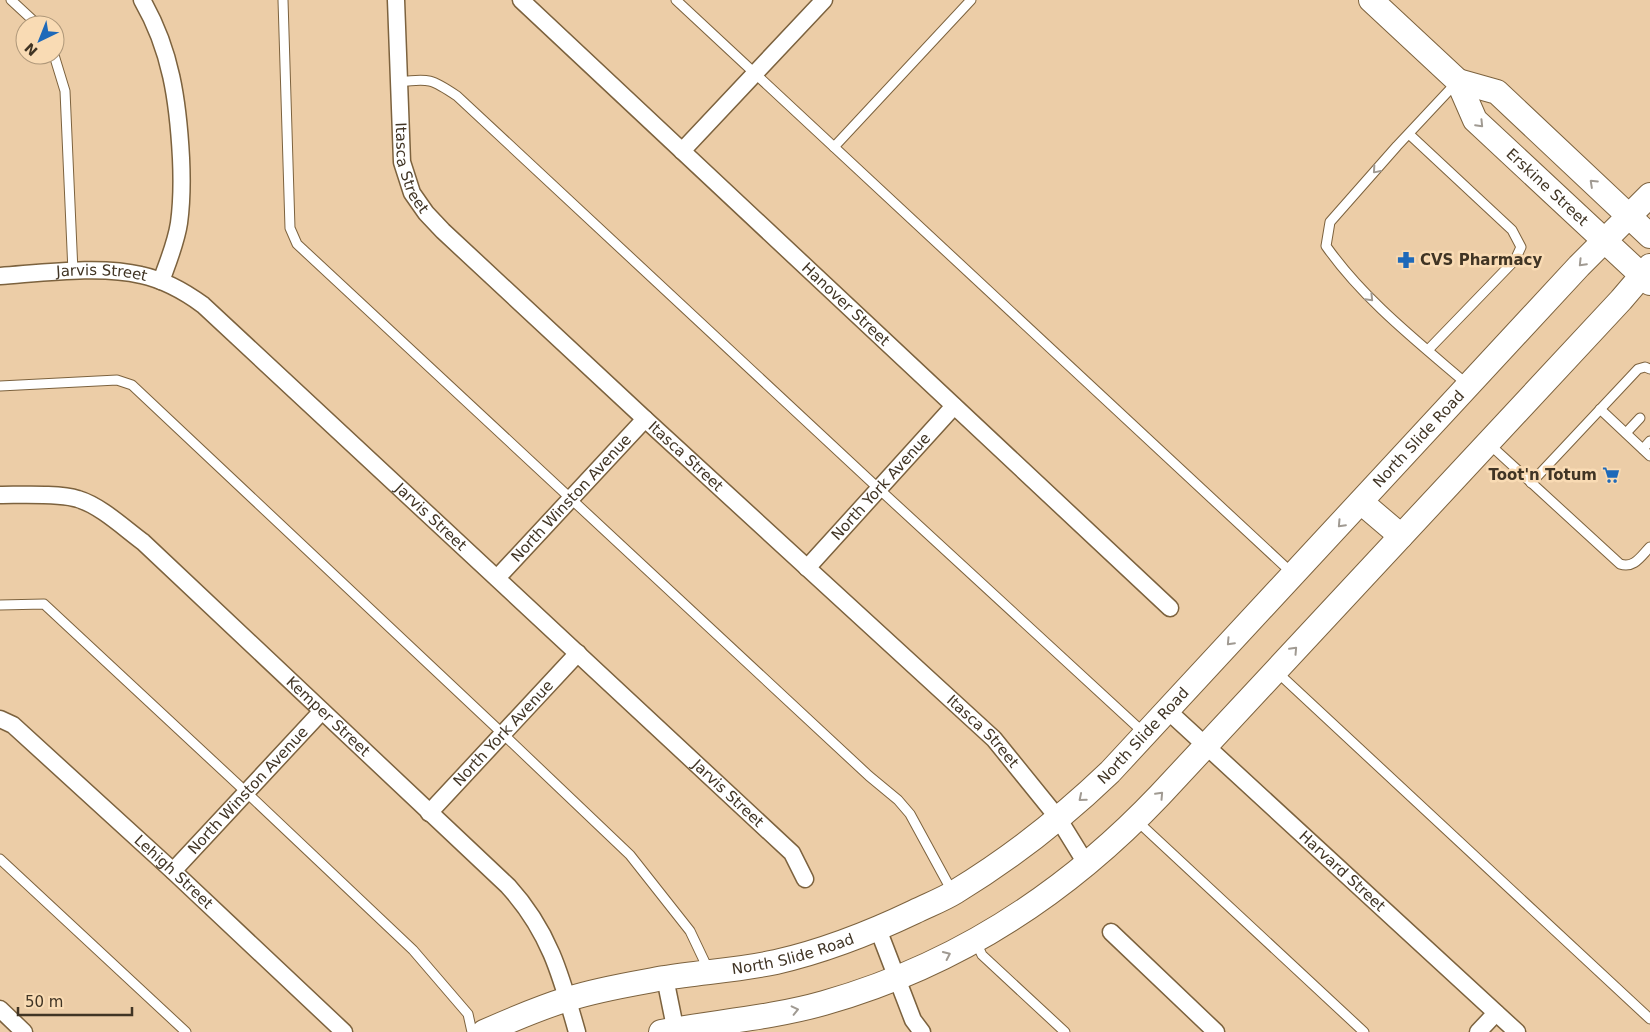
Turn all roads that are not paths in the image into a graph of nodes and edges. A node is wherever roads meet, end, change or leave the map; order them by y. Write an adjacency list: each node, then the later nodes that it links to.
1 (12, 0): 10 (lane)
2 (283, 0): 42 (lane)
3 (396, 0): 14 (street, Itasca Street)
4 (521, 0): 17 (street, Hanover Street)
5 (676, 0): 12 (lane)
6 (824, 0): 12 (street)
7 (971, 0): 16 (lane)
8 (1371, 0): 13 (main road, Erskine Street)
9 (149, 2): 25 (street)
10 (28, 15)
11 (57, 65): 22 (lane)
12 (755, 74): 16 (lane); 17 (street)
13 (1458, 81): 15 (lane); 19 (main road, Erskine Street, one-way to 13); 21 (main road, Erskine Street, one-way to 21)
14 (399, 82): 33 (street, Itasca Street); 40 (lane)
15 (1409, 134): 26 (lane, one-way to 26); 26 (lane)
16 (834, 147): 47 (lane)
17 (682, 151): 30 (street, Hanover Street)
18 (1650, 195): 19 (main road, North Slide Road)
19 (1629, 216): 20 (main road, Erskine Street); 21 (main road, North Slide Road)
20 (1650, 236)
21 (1604, 241): 23 (main road, Erskine Street); 29 (main road, North Slide Road, one-way to 29)
22 (73, 272): 24 (street, Jarvis Street); 25 (street, Jarvis Street)
23 (1647, 275): 36 (main road)
24 (0, 276)
25 (161, 281): 48 (street, Jarvis Street)
26 (1428, 350): 29 (lane)
27 (1650, 369): 31 (lane)
28 (0, 386): 56 (lane)
29 (1468, 386): 43 (main road, North Slide Road)
30 (954, 406): 40 (street, North York Avenue); 50 (street, Hanover Street)
31 (1600, 409): 34 (lane); 39 (lane)
32 (1640, 418): 34 (lane)
33 (645, 419): 42 (street, North Winston Avenue); 46 (street, Itasca Street)
34 (1626, 433): 37 (lane)
35 (1650, 441): 37 (lane)
36 (1488, 443): 39 (lane); 44 (main road)
37 (1643, 449): 38 (lane)
38 (1650, 456)
39 (1532, 483): 45 (lane)
40 (879, 488): 46 (street, North York Avenue); 57 (lane)
41 (0, 495): 54 (street, Kemper Street)
42 (571, 499): 48 (street, North Winston Avenue); 67 (lane)
43 (1361, 502): 44 (main road); 47 (main road, North Slide Road, one-way to 47)
44 (1401, 536): 52 (main road, one-way to 44)
45 (1650, 547)
46 (807, 568): 61 (street, Itasca Street)
47 (1294, 575): 53 (main road, North Slide Road, one-way to 53)
48 (497, 578): 51 (street, Jarvis Street)
49 (0, 605): 59 (lane)
50 (1170, 608)
51 (578, 653): 56 (street, North York Avenue); 66 (street, Jarvis Street)
52 (1275, 670): 58 (main road); 77 (lane)
53 (1167, 710): 57 (main road, North Slide Road); 58 (street, Harvard Street)
54 (322, 711): 59 (street, North Winston Avenue); 60 (street, Kemper Street)
55 (0, 719): 65 (street, Lehigh Street)
56 (504, 734): 60 (street, North York Avenue); 71 (lane)
57 (1145, 734): 61 (main road, North Slide Road, one-way to 61)
58 (1206, 745): 62 (main road, one-way to 58); 76 (street, Harvard Street)
59 (246, 792): 65 (street, North Winston Avenue); 82 (lane)
60 (429, 813): 74 (street, Kemper Street)
61 (1058, 818): 64 (street, Itasca Street); 67 (main road, North Slide Road)
62 (1136, 820): 64 (main road); 88 (lane)
63 (0, 859): 80 (lane)
64 (1087, 865): 70 (main road)
65 (173, 871): 81 (street, Lehigh Street)
66 (805, 879)
67 (954, 893): 68 (main road, North Slide Road)
68 (878, 929): 71 (main road, North Slide Road); 73 (street)
69 (1111, 932): 87 (street)
70 (976, 940): 73 (main road, one-way to 70); 86 (lane)
71 (710, 972): 72 (main road, North Slide Road)
72 (665, 978): 74 (main road, North Slide Road); 78 (street)
73 (897, 978): 78 (main road, one-way to 73); 85 (street)
74 (568, 999): 83 (main road, North Slide Road); 84 (street, Kemper Street)
75 (0, 1009): 79 (street)
76 (1496, 1013): 89 (street); 90 (street, Harvard Street)
77 (1650, 1018)
78 (671, 1031)
79 (24, 1032)
80 (186, 1032)
81 (344, 1032)
82 (472, 1032)
83 (484, 1032)
84 (577, 1032)
85 (922, 1032)
86 (1065, 1032)
87 (1216, 1032)
88 (1364, 1032)
89 (1478, 1032)
90 (1517, 1032)

